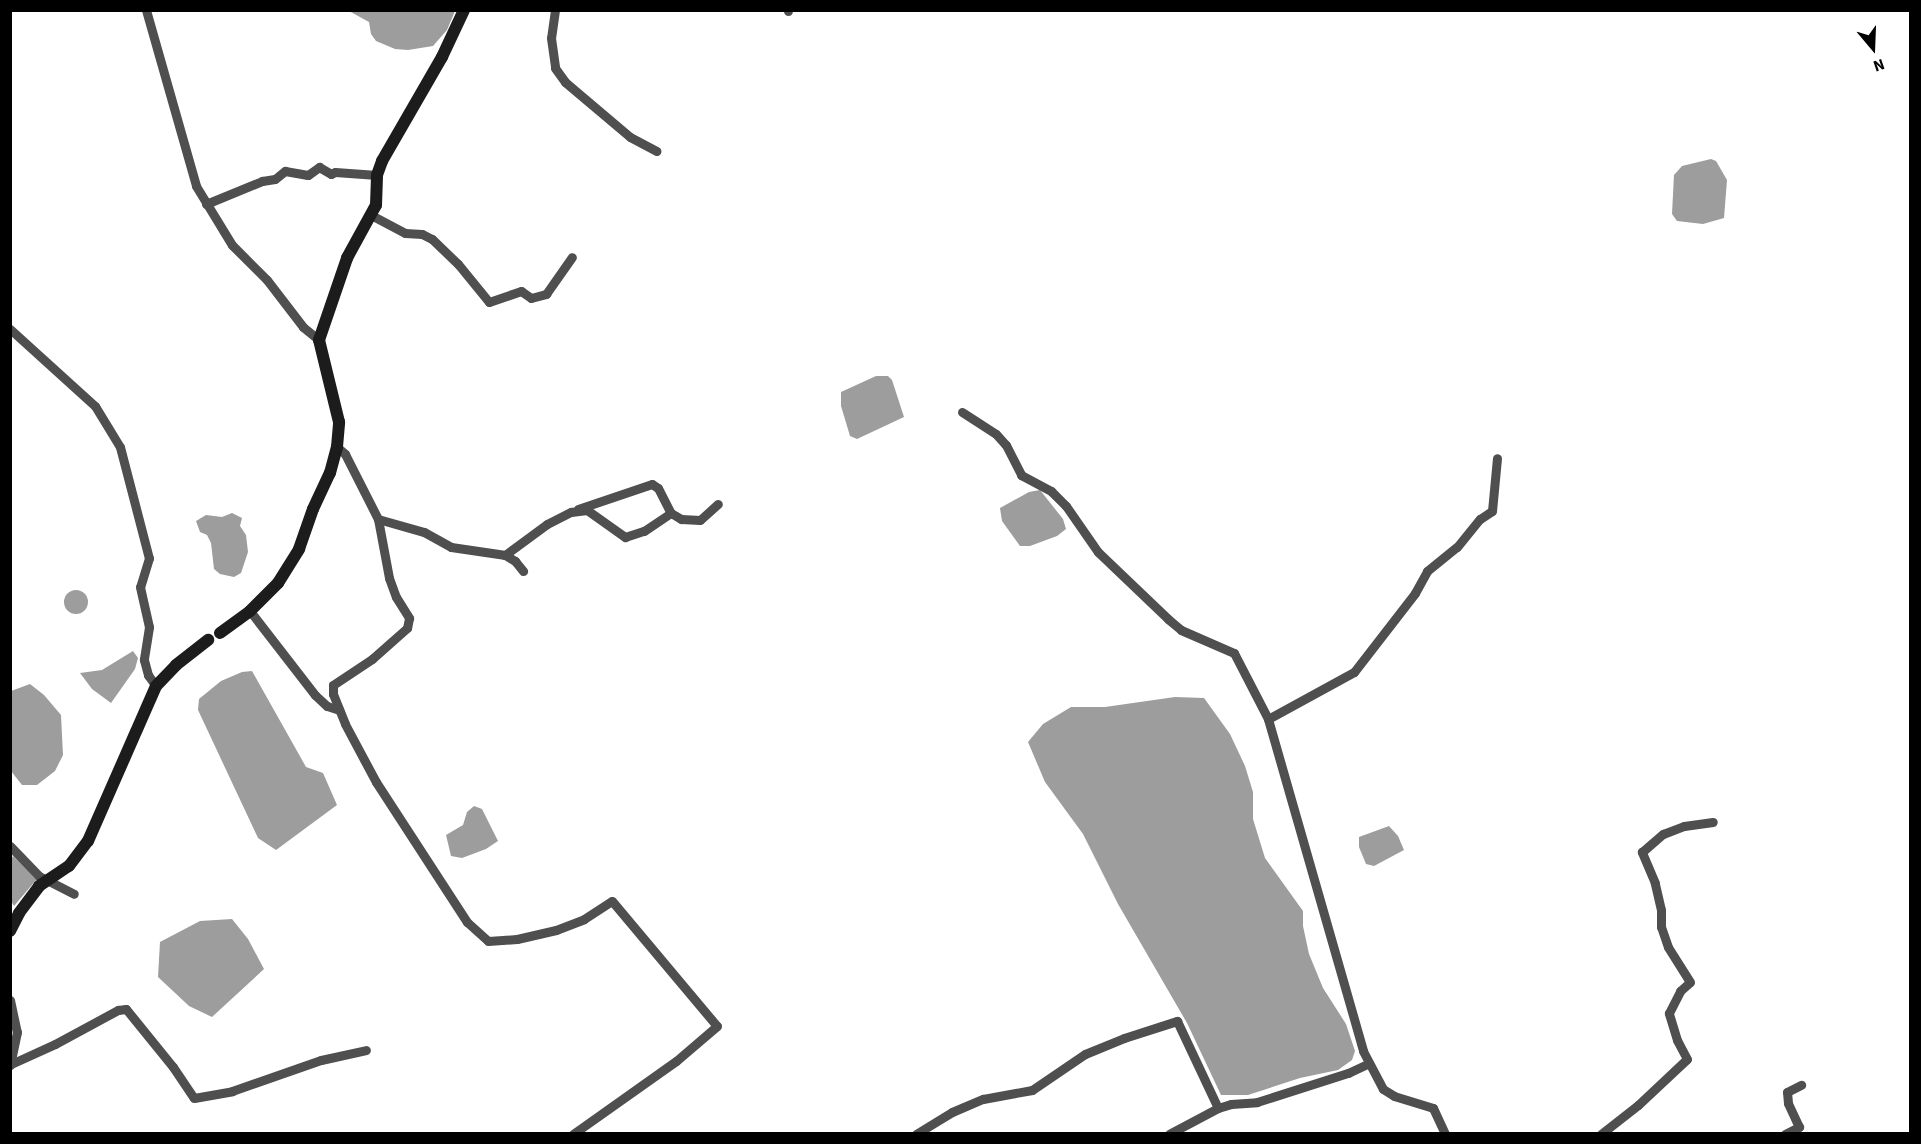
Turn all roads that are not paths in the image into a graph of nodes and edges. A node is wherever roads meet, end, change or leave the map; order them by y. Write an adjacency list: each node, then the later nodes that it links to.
1 (146, 10): 6 (street)
2 (464, 10): 5 (street)
3 (555, 10): 4 (street)
4 (656, 151)
5 (376, 175): 6 (street); 7 (street)
6 (206, 204): 10 (street)
7 (371, 215): 8 (street); 10 (street)
8 (572, 257)
9 (10, 329): 23 (street)
10 (320, 340): 12 (street)
11 (962, 412): 25 (street)
12 (337, 447): 17 (street); 20 (street)
13 (1497, 458): 25 (street)
14 (718, 504): 16 (street)
15 (571, 512): 16 (street); 16 (street); 18 (street)
16 (671, 513)
17 (378, 519): 18 (street); 24 (street)
18 (505, 555): 19 (street)
19 (523, 571)
20 (250, 611): 21 (street); 24 (street)
21 (220, 633)
22 (208, 640): 23 (street)
23 (156, 686): 28 (street)
24 (339, 710): 37 (street)
25 (1268, 719): 33 (street)
26 (1713, 822): 41 (street)
27 (10, 846): 28 (street)
28 (47, 882): 29 (street); 30 (street)
29 (74, 894)
30 (10, 931)
31 (10, 1000): 34 (street)
32 (366, 1050): 34 (street)
33 (1369, 1064): 36 (street); 40 (street)
34 (11, 1065)
35 (1802, 1085): 42 (street)
36 (1218, 1108): 38 (street); 39 (street)
37 (573, 1134)
38 (916, 1134)
39 (1169, 1134)
40 (1445, 1134)
41 (1601, 1134)
42 (1785, 1134)

